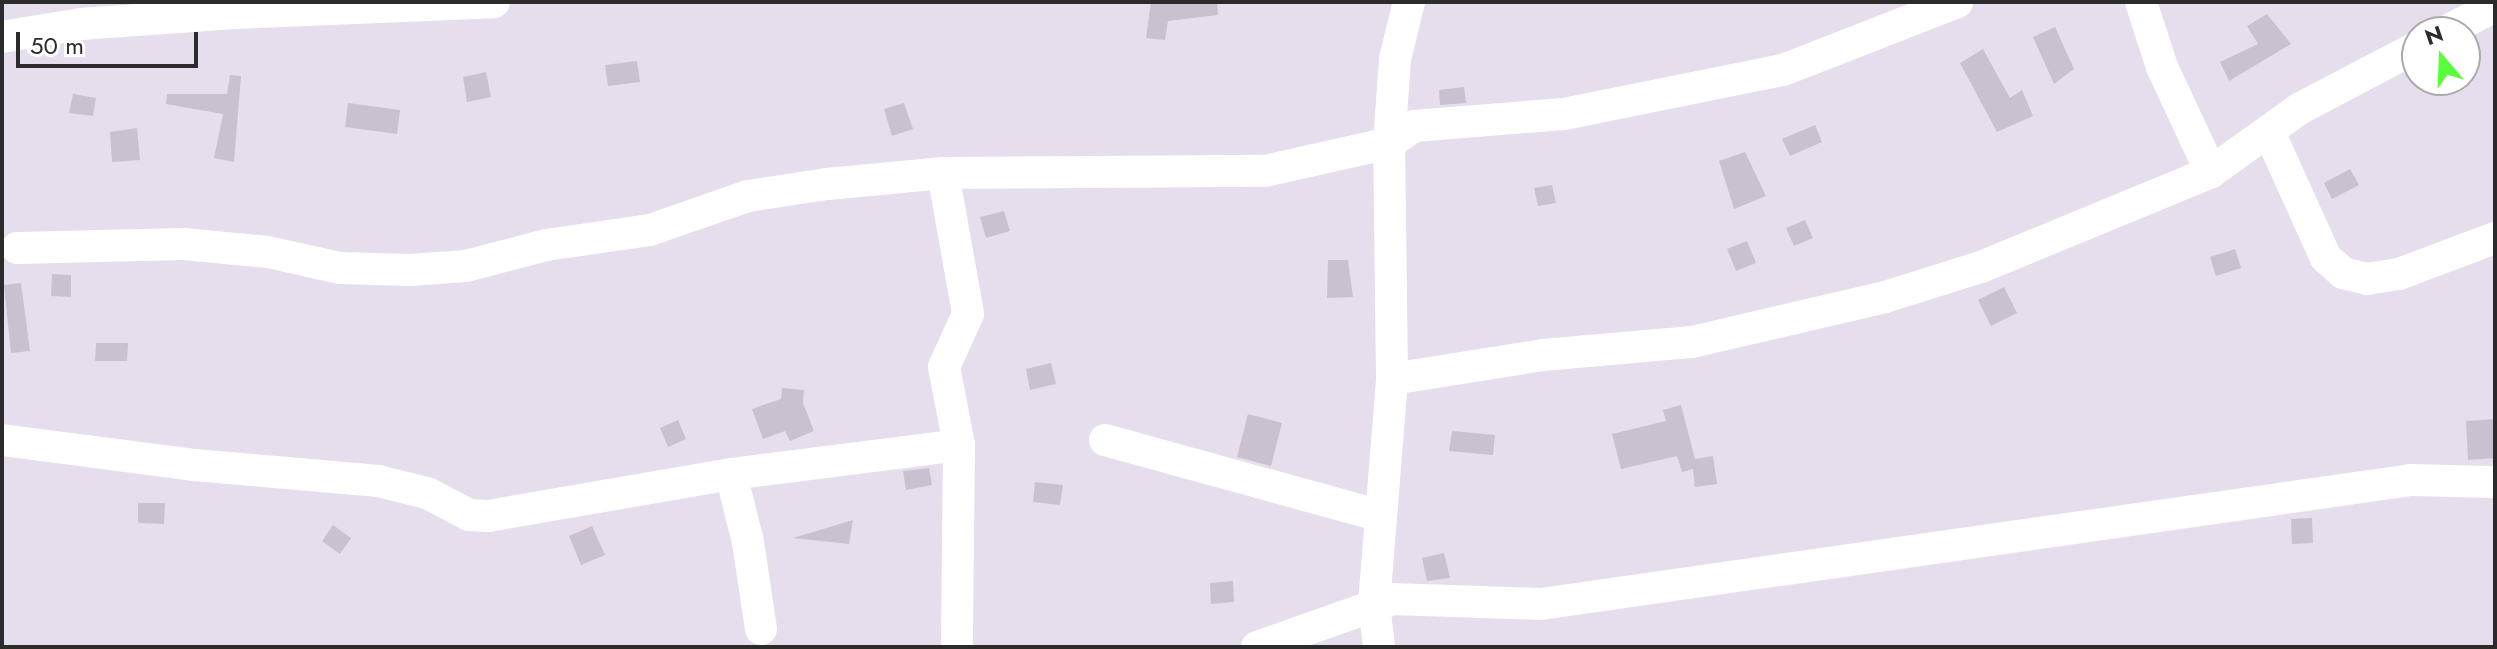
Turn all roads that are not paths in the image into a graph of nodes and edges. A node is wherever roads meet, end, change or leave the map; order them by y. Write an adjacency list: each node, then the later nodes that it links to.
1 (494, 2): 7 (street)
2 (1409, 2): 10 (street)
3 (1957, 2): 10 (street)
4 (2141, 2): 11 (street)
5 (2495, 6): 6 (street)
6 (2476, 16)
7 (2, 37)
8 (2401, 55): 9 (street)
9 (2269, 132): 11 (street); 13 (street)
10 (1389, 143): 12 (street); 15 (street)
11 (2211, 172): 15 (street)
12 (943, 173): 14 (street); 18 (street)
13 (2495, 238)
14 (17, 248)
15 (1392, 379): 21 (street)
16 (2, 440): 19 (street)
17 (1105, 440): 21 (street)
18 (959, 445): 19 (street); 24 (street)
19 (731, 474): 23 (street)
20 (2495, 482): 22 (street)
21 (1381, 516): 22 (street)
22 (1374, 604): 25 (street); 26 (street)
23 (761, 629)
24 (957, 647)
25 (1257, 647)
26 (1379, 647)

